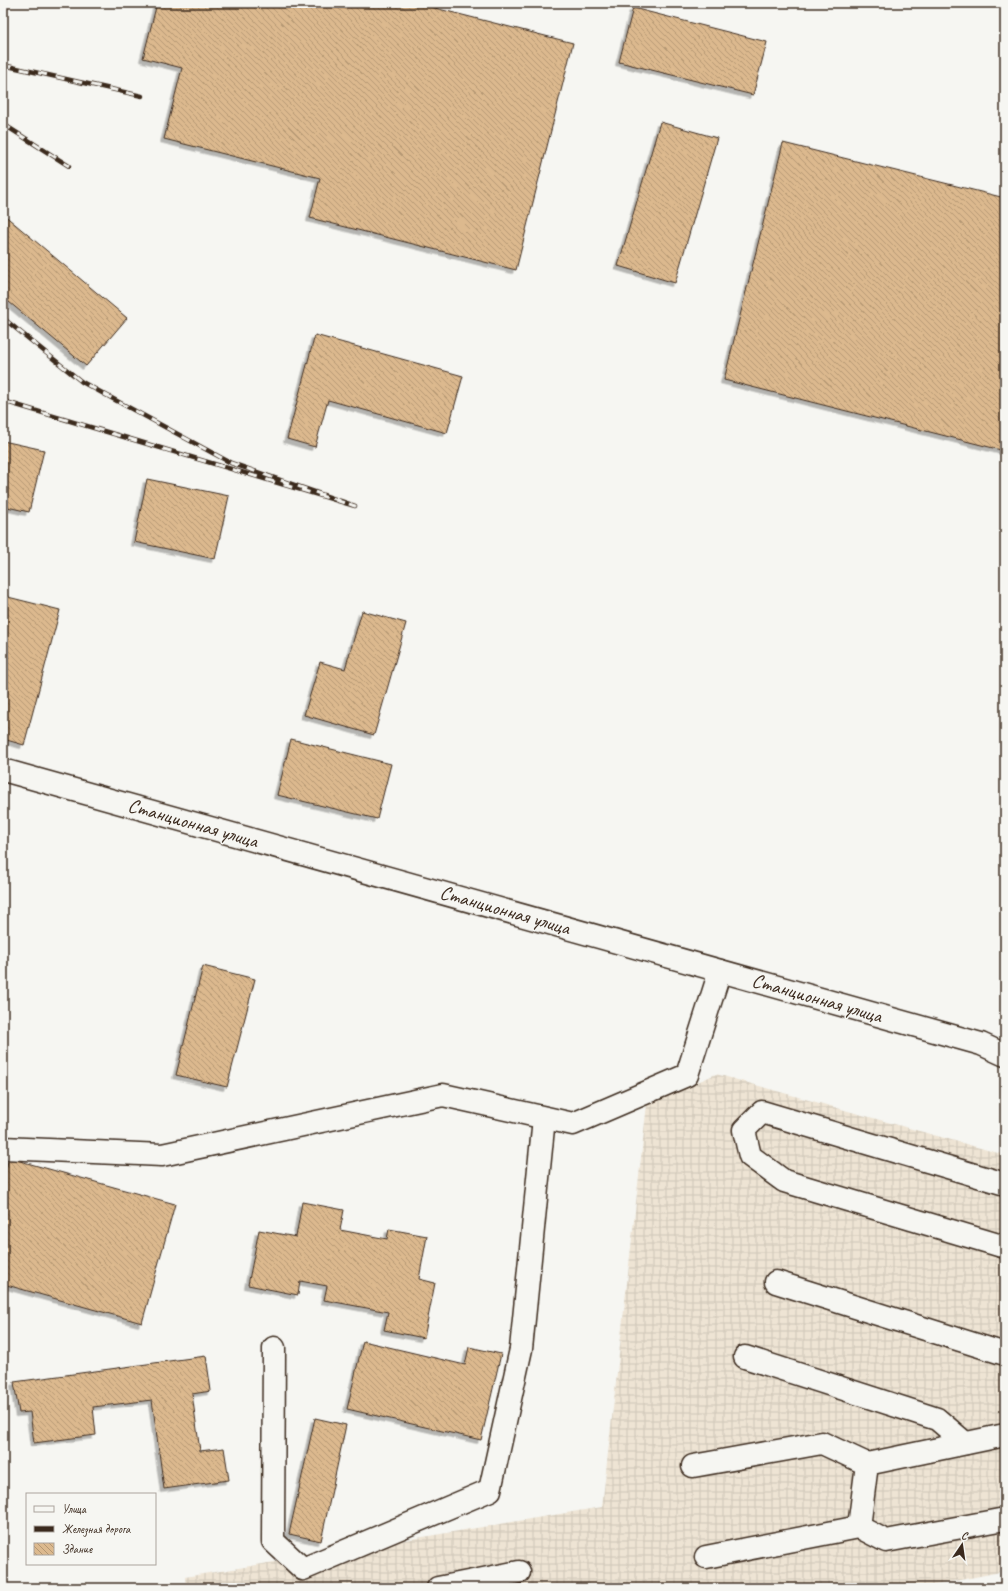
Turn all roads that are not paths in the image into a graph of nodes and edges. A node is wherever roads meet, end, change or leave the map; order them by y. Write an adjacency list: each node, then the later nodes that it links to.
1 (3, 770): 2 (street, Станционная улица)
2 (720, 971): 3 (street, Станционная улица); 4 (street)
3 (1005, 1055)
4 (544, 1118): 5 (street); 9 (street)
5 (3, 1148)
6 (1005, 1184): 7 (street)
7 (1005, 1247)
8 (776, 1282): 10 (street)
9 (274, 1348)
10 (1005, 1354)
11 (746, 1357): 13 (street)
12 (1005, 1435): 13 (street)
13 (965, 1443): 14 (street)
14 (867, 1464): 15 (street); 17 (street)
15 (693, 1466)
16 (1005, 1519): 17 (street)
17 (859, 1527): 18 (street)
18 (706, 1557)
19 (519, 1572): 20 (street)
20 (438, 1588)

